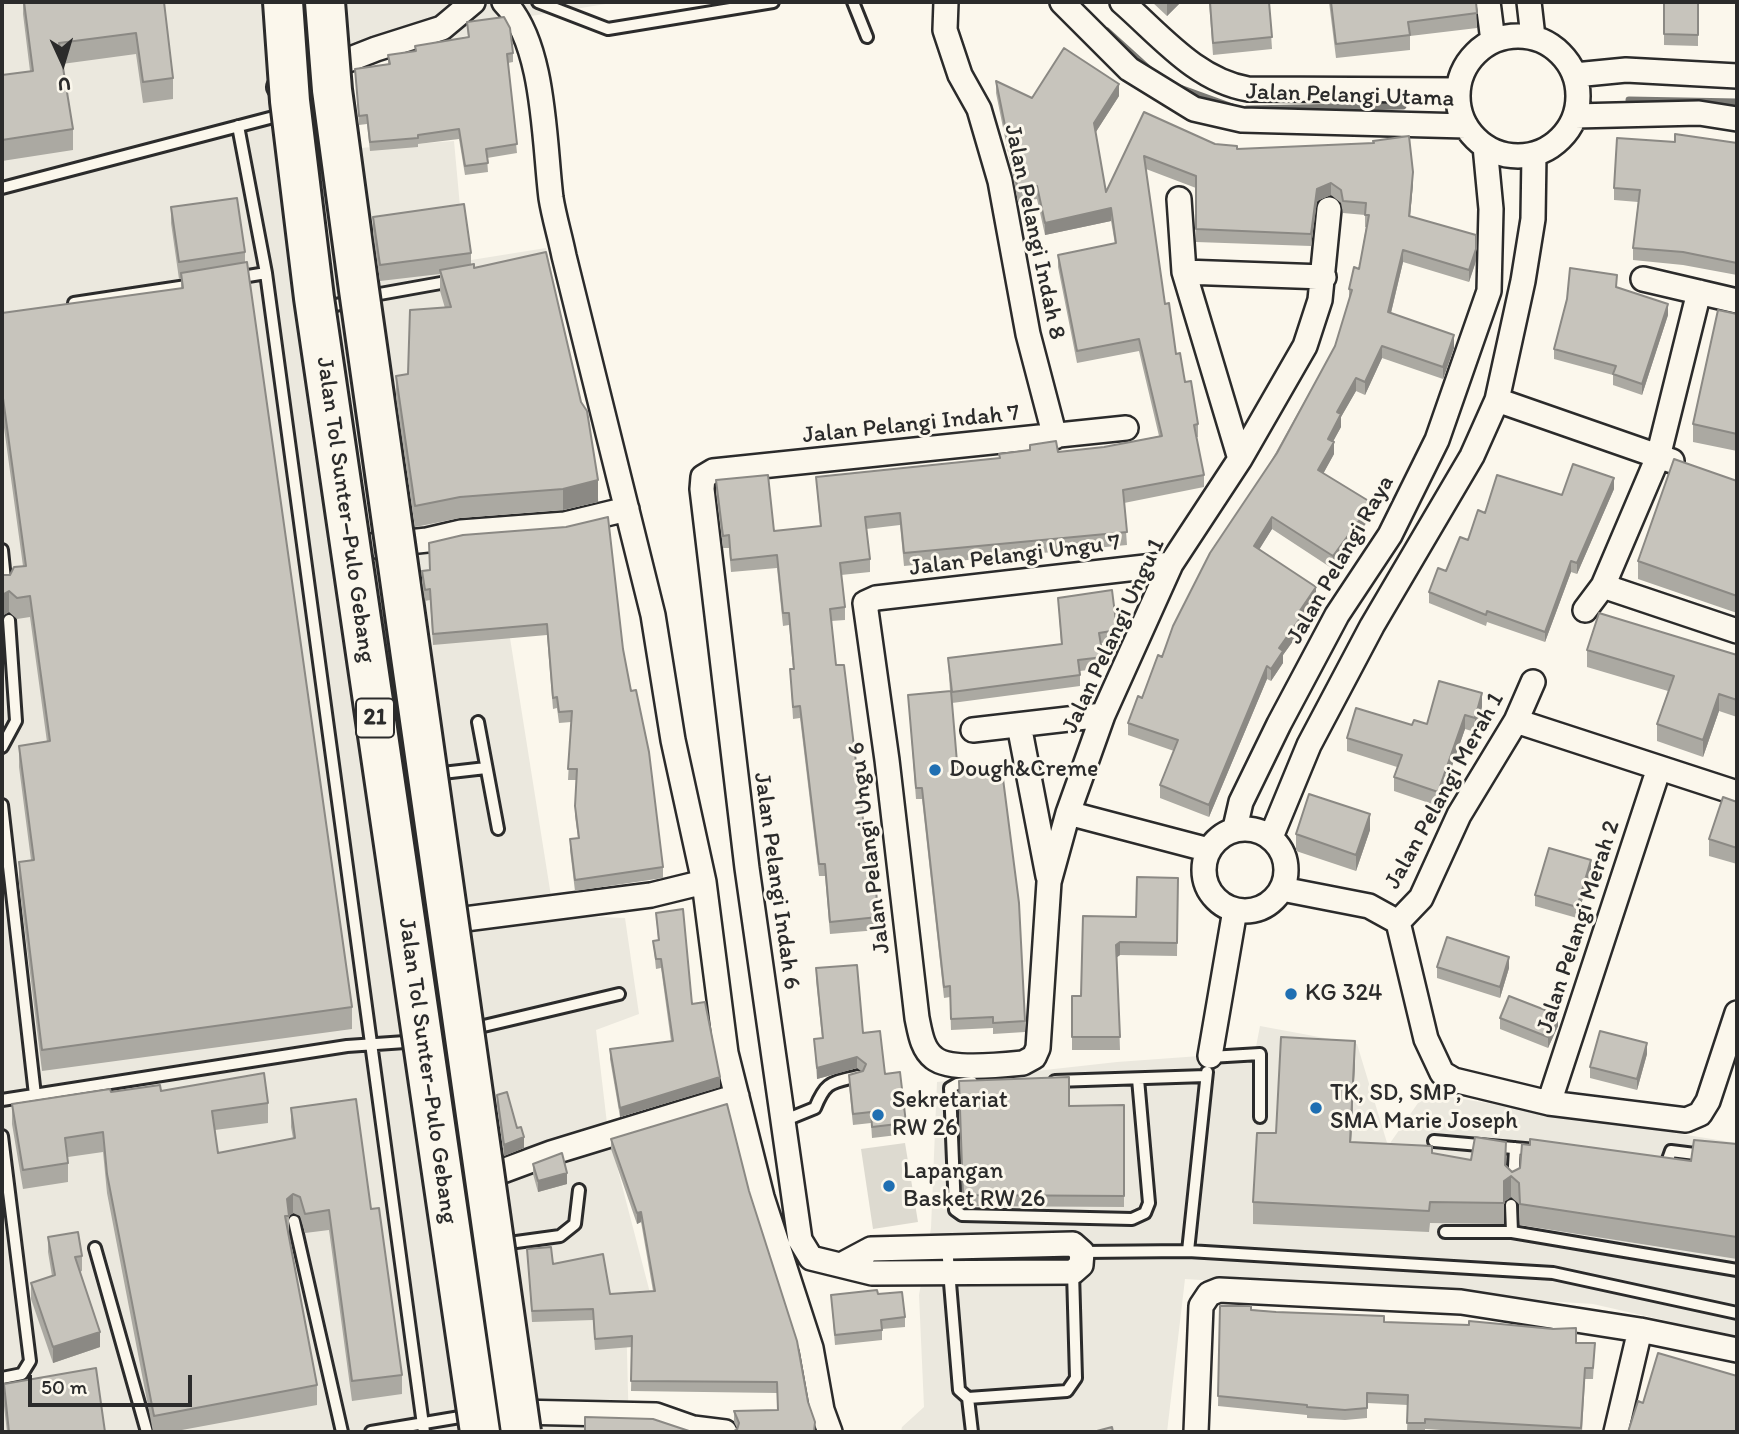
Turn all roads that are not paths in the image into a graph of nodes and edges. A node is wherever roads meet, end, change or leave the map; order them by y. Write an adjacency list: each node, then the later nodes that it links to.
1 (283, 2): 123 (highway, Jalan Tol Sunter–Pulo Gebang / 21, bridge)
2 (325, 2): 128 (highway, Jalan Tol Sunter–Pulo Gebang / 21, bridge)
3 (473, 2): 18 (street)
4 (504, 2): 48 (street)
5 (538, 2): 6 (lane)
6 (773, 2)
7 (853, 2): 13 (lane)
8 (946, 2): 43 (street, Jalan Pelangi Indah 8)
9 (1062, 2): 24 (street, Jalan Pelangi Utama)
10 (1122, 2): 19 (street, Jalan Pelangi Utama)
11 (1488, 2): 15 (street)
12 (1529, 2): 14 (street)
13 (867, 37)
14 (1533, 37): 15 (street); 16 (street)
15 (1493, 41): 19 (street)
16 (1575, 75): 17 (street); 21 (street)
17 (1737, 76)
18 (279, 87)
19 (1458, 90): 24 (street)
20 (285, 114): 23 (lane)
21 (1575, 116): 22 (street); 26 (street)
22 (1737, 120)
23 (238, 126): 27 (lane); 31 (lane)
24 (1466, 126): 25 (street)
25 (1485, 146): 26 (street); 71 (street, Jalan Pelangi Raya)
26 (1534, 154): 41 (street)
27 (2, 188)
28 (1179, 199): 30 (street)
29 (1329, 209): 32 (street, Jalan Pelangi Ungu 1)
30 (1184, 272): 32 (street); 45 (street)
31 (266, 273): 33 (lane); 84 (lane)
32 (1324, 277): 45 (street, Jalan Pelangi Ungu 1)
33 (227, 279)
34 (465, 279): 40 (lane)
35 (1643, 279): 37 (street)
36 (200, 283): 39 (lane)
37 (1699, 292): 38 (street); 44 (street)
38 (1737, 301)
39 (68, 304)
40 (313, 311)
41 (1497, 400): 44 (street); 73 (street)
42 (1126, 428): 43 (street, Jalan Pelangi Indah 7)
43 (1055, 437): 47 (street, Jalan Pelangi Indah 7)
44 (1658, 457): 46 (street); 52 (street)
45 (1240, 459): 51 (street, Jalan Pelangi Ungu 1)
46 (1698, 469)
47 (704, 477): 95 (street, Jalan Pelangi Indah 6)
48 (627, 509): 49 (street); 76 (street)
49 (344, 549)
50 (2, 550): 53 (lane)
51 (1171, 564): 54 (street, Jalan Pelangi Ungu 7); 59 (street, Jalan Pelangi Ungu 1)
52 (1603, 586): 55 (street); 57 (street)
53 (6, 590)
54 (865, 603): 83 (street, Jalan Pelangi Ungu 6)
55 (1585, 610)
56 (9, 620): 64 (lane)
57 (1737, 631)
58 (1533, 682): 60 (street, Jalan Pelangi Merah 1)
59 (1103, 715): 62 (street); 70 (street, Jalan Pelangi Ungu 1)
60 (1516, 721): 66 (street); 79 (street, Jalan Pelangi Merah 1)
61 (478, 722): 65 (lane)
62 (1019, 725): 63 (street); 75 (street)
63 (973, 730)
64 (2, 747)
65 (486, 768): 67 (lane); 72 (lane)
66 (1659, 768): 68 (street); 93 (street, Jalan Pelangi Merah 2)
67 (380, 780)
68 (1737, 793)
69 (2, 805): 90 (lane)
70 (1068, 813): 74 (street); 75 (street, Jalan Pelangi Ungu 1)
71 (1235, 828): 73 (street); 74 (street)
72 (498, 829)
73 (1271, 837): 77 (street)
74 (1209, 850): 78 (street)
75 (1049, 881): 83 (street, Jalan Pelangi Ungu 1)
76 (705, 882): 80 (street); 91 (street)
77 (1282, 889): 78 (street); 79 (street, Jalan Pelangi Merah 1)
78 (1235, 910): 85 (street)
79 (1398, 922): 93 (street, Jalan Pelangi Merah 1)
80 (402, 927)
81 (619, 994): 84 (lane)
82 (1737, 1013): 93 (street, Jalan Pelangi Merah 1)
83 (1042, 1029)
84 (372, 1044): 90 (lane); 124 (lane)
85 (1208, 1066): 87 (lane); 94 (lane); 113 (lane)
86 (858, 1076): 95 (lane)
87 (1138, 1079): 88 (lane); 89 (lane)
88 (1045, 1081)
89 (979, 1082)
90 (35, 1095): 92 (lane)
91 (737, 1096): 105 (street); 130 (street)
92 (2, 1100)
93 (1549, 1103)
94 (1260, 1117)
95 (783, 1121): 115 (street, Jalan Pelangi Indah 6)
96 (2, 1136): 99 (lane)
97 (1434, 1140): 98 (lane)
98 (1515, 1148): 100 (lane); 103 (lane)
99 (3, 1149): 121 (lane)
100 (1542, 1151)
101 (1711, 1156): 102 (lane)
102 (1652, 1163)
103 (1513, 1186)
104 (579, 1190): 112 (lane)
105 (443, 1193)
106 (1511, 1205): 109 (lane)
107 (294, 1221): 126 (lane)
108 (1445, 1232): 109 (lane)
109 (1512, 1232): 116 (lane)
110 (947, 1247): 114 (street); 115 (street); 117 (lane)
111 (95, 1248): 125 (lane)
112 (452, 1250)
113 (1188, 1251): 114 (lane); 118 (lane)
114 (1078, 1262): 117 (street, Jalan Pelangi Indah 6); 122 (lane)
115 (841, 1265): 117 (street, Jalan Pelangi Indah 6)
116 (1737, 1270)
117 (947, 1272): 122 (lane)
118 (1737, 1312)
119 (1640, 1330): 120 (street); 132 (street); 133 (street)
120 (1737, 1350)
121 (2, 1378)
122 (968, 1398): 131 (lane)
123 (479, 1423): 124 (lane); 129 (street)
124 (423, 1428): 127 (lane)
125 (147, 1432)
126 (342, 1432)
127 (371, 1432)
128 (521, 1432)
129 (725, 1432)
130 (830, 1432)
131 (972, 1432)
132 (1196, 1432)
133 (1616, 1432)

